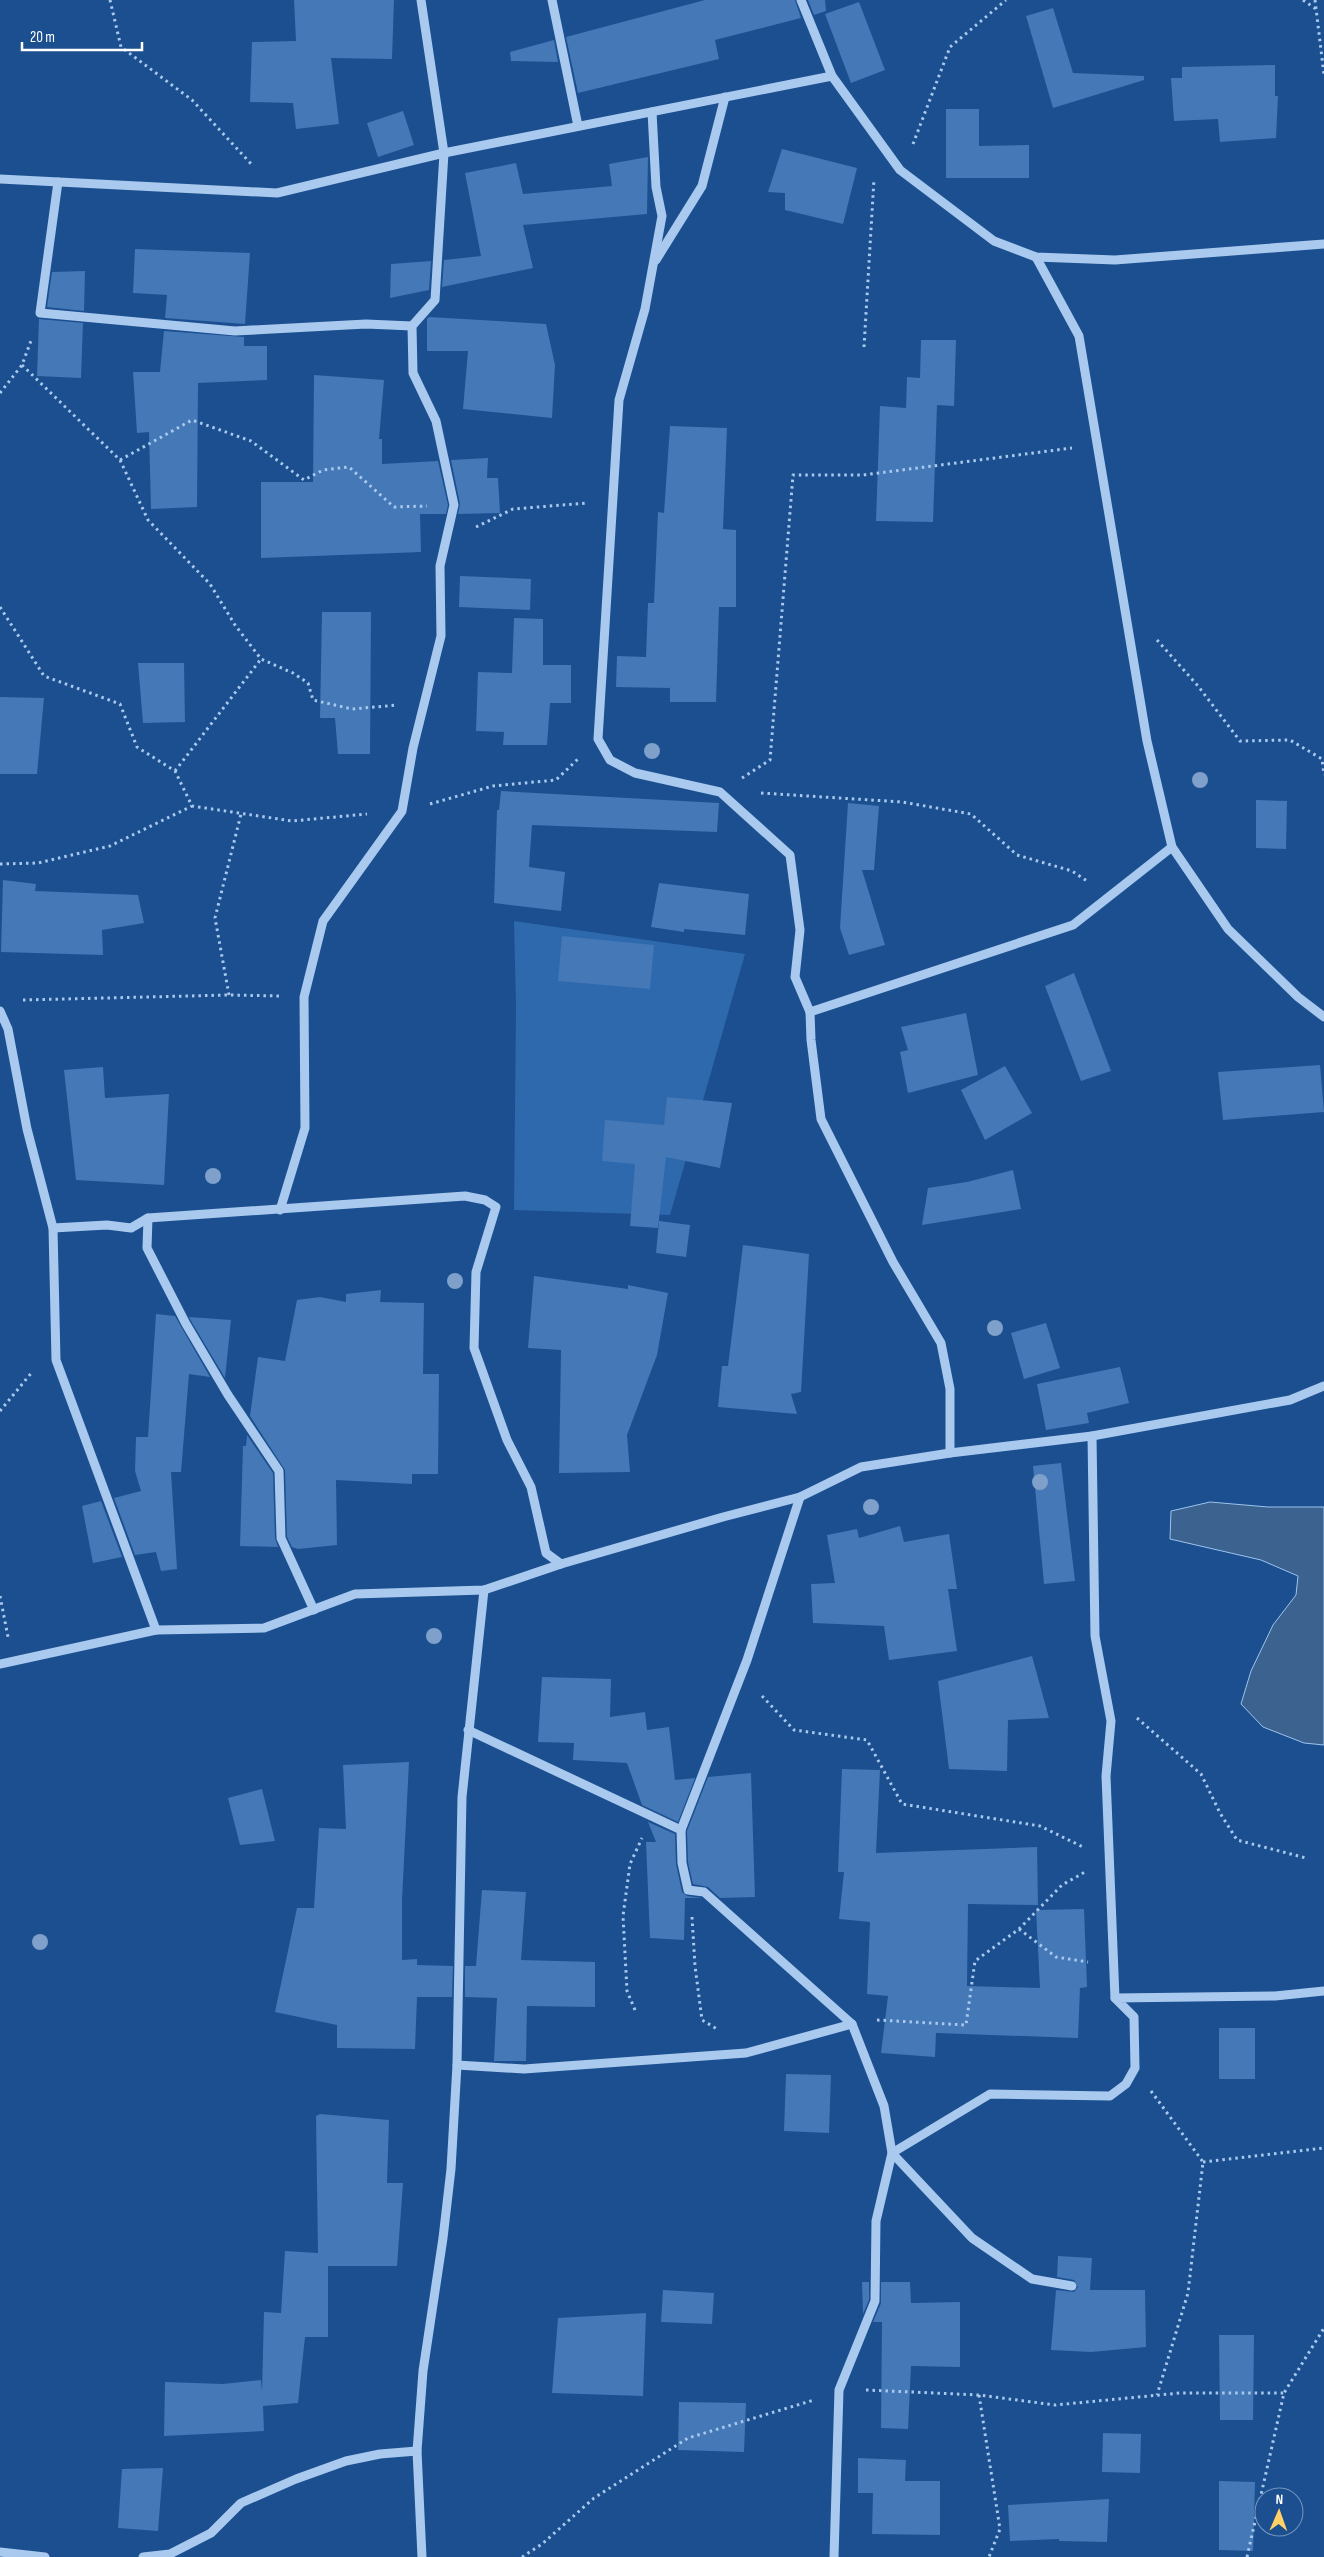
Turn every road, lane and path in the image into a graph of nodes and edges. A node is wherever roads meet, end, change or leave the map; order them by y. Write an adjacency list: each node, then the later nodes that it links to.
1 (110, 0): 19 (path)
2 (421, 0): 15 (street)
3 (552, 0): 13 (street)
4 (801, 0): 10 (street)
5 (1006, 0): 16 (path)
6 (1303, 0): 8 (path)
7 (1315, 0): 8 (path)
8 (1316, 9): 9 (path)
9 (1324, 74)
10 (832, 76): 11 (street); 14 (street)
11 (725, 97): 12 (street); 22 (street)
12 (652, 112): 13 (street); 22 (street)
13 (578, 126): 15 (street)
14 (877, 139): 16 (street); 25 (path)
15 (444, 153): 19 (street); 24 (street)
16 (900, 170): 21 (street)
17 (0, 179): 18 (street)
18 (58, 182): 19 (street); 23 (street)
19 (277, 193)
20 (1324, 244): 21 (street)
21 (1036, 258): 28 (street)
22 (653, 265): 37 (street)
23 (40, 313): 24 (street); 26 (path)
24 (412, 326): 31 (street)
25 (864, 348)
26 (22, 365): 27 (path); 29 (path)
27 (0, 394)
28 (1097, 444): 40 (path); 44 (street)
29 (120, 460): 31 (path); 35 (path)
30 (590, 502): 32 (path)
31 (454, 505): 36 (street)
32 (470, 534)
33 (0, 607): 38 (path)
34 (1152, 634): 39 (path)
35 (262, 660): 36 (path); 38 (path)
36 (424, 703): 42 (street)
37 (598, 739): 40 (street); 42 (path)
38 (175, 771): 41 (path)
39 (1324, 775)
40 (720, 792): 46 (path); 51 (street)
41 (192, 806): 43 (path); 45 (path)
42 (402, 811): 43 (path); 48 (street)
43 (241, 814): 47 (path)
44 (1172, 847): 46 (street); 52 (street)
45 (0, 864)
46 (1109, 895): 51 (street)
47 (229, 995): 48 (path); 49 (path)
48 (304, 997): 53 (street)
49 (20, 1000)
50 (0, 1011): 55 (street)
51 (810, 1012): 60 (street)
52 (1324, 1016)
53 (280, 1210): 54 (street); 62 (street)
54 (148, 1218): 55 (street); 65 (street)
55 (53, 1228): 56 (street)
56 (56, 1360): 58 (path); 66 (street)
57 (1324, 1386): 59 (street)
58 (0, 1411)
59 (1092, 1436): 60 (street); 70 (street)
60 (950, 1453): 61 (street)
61 (800, 1497): 62 (street); 68 (street)
62 (561, 1564): 63 (street)
63 (484, 1590): 65 (street); 71 (street)
64 (0, 1596): 67 (path)
65 (314, 1610): 66 (street)
66 (156, 1630): 67 (street)
67 (13, 1659): 69 (street)
68 (747, 1660): 73 (street); 75 (path)
69 (0, 1664)
70 (1108, 1709): 74 (path); 75 (street)
71 (468, 1730): 72 (street); 85 (street)
72 (651, 1817): 73 (street); 81 (path)
73 (681, 1830): 76 (street)
74 (1306, 1858)
75 (1110, 1859): 77 (path); 80 (street)
76 (688, 1890): 83 (street); 84 (path)
77 (1019, 1929): 78 (path); 82 (path)
78 (1094, 1962)
79 (1324, 1991): 80 (street)
80 (1115, 1998): 86 (street)
81 (635, 2010)
82 (875, 2020)
83 (852, 2024): 84 (street); 88 (street)
84 (757, 2050): 85 (street)
85 (456, 2065): 96 (street)
86 (1135, 2068): 88 (street); 89 (path)
87 (1324, 2148): 89 (path)
88 (892, 2153): 90 (street); 92 (street)
89 (1203, 2162): 95 (path)
90 (1072, 2286)
91 (1324, 2328): 93 (path)
92 (839, 2390): 94 (path); 101 (path); 102 (street)
93 (1284, 2393): 95 (path); 104 (path)
94 (979, 2395): 95 (path); 103 (path)
95 (1157, 2395)
96 (417, 2451): 99 (street); 100 (street)
97 (0, 2552): 98 (street)
98 (45, 2557)
99 (143, 2557)
100 (422, 2557)
101 (522, 2557)
102 (834, 2557)
103 (989, 2557)
104 (1248, 2557)

